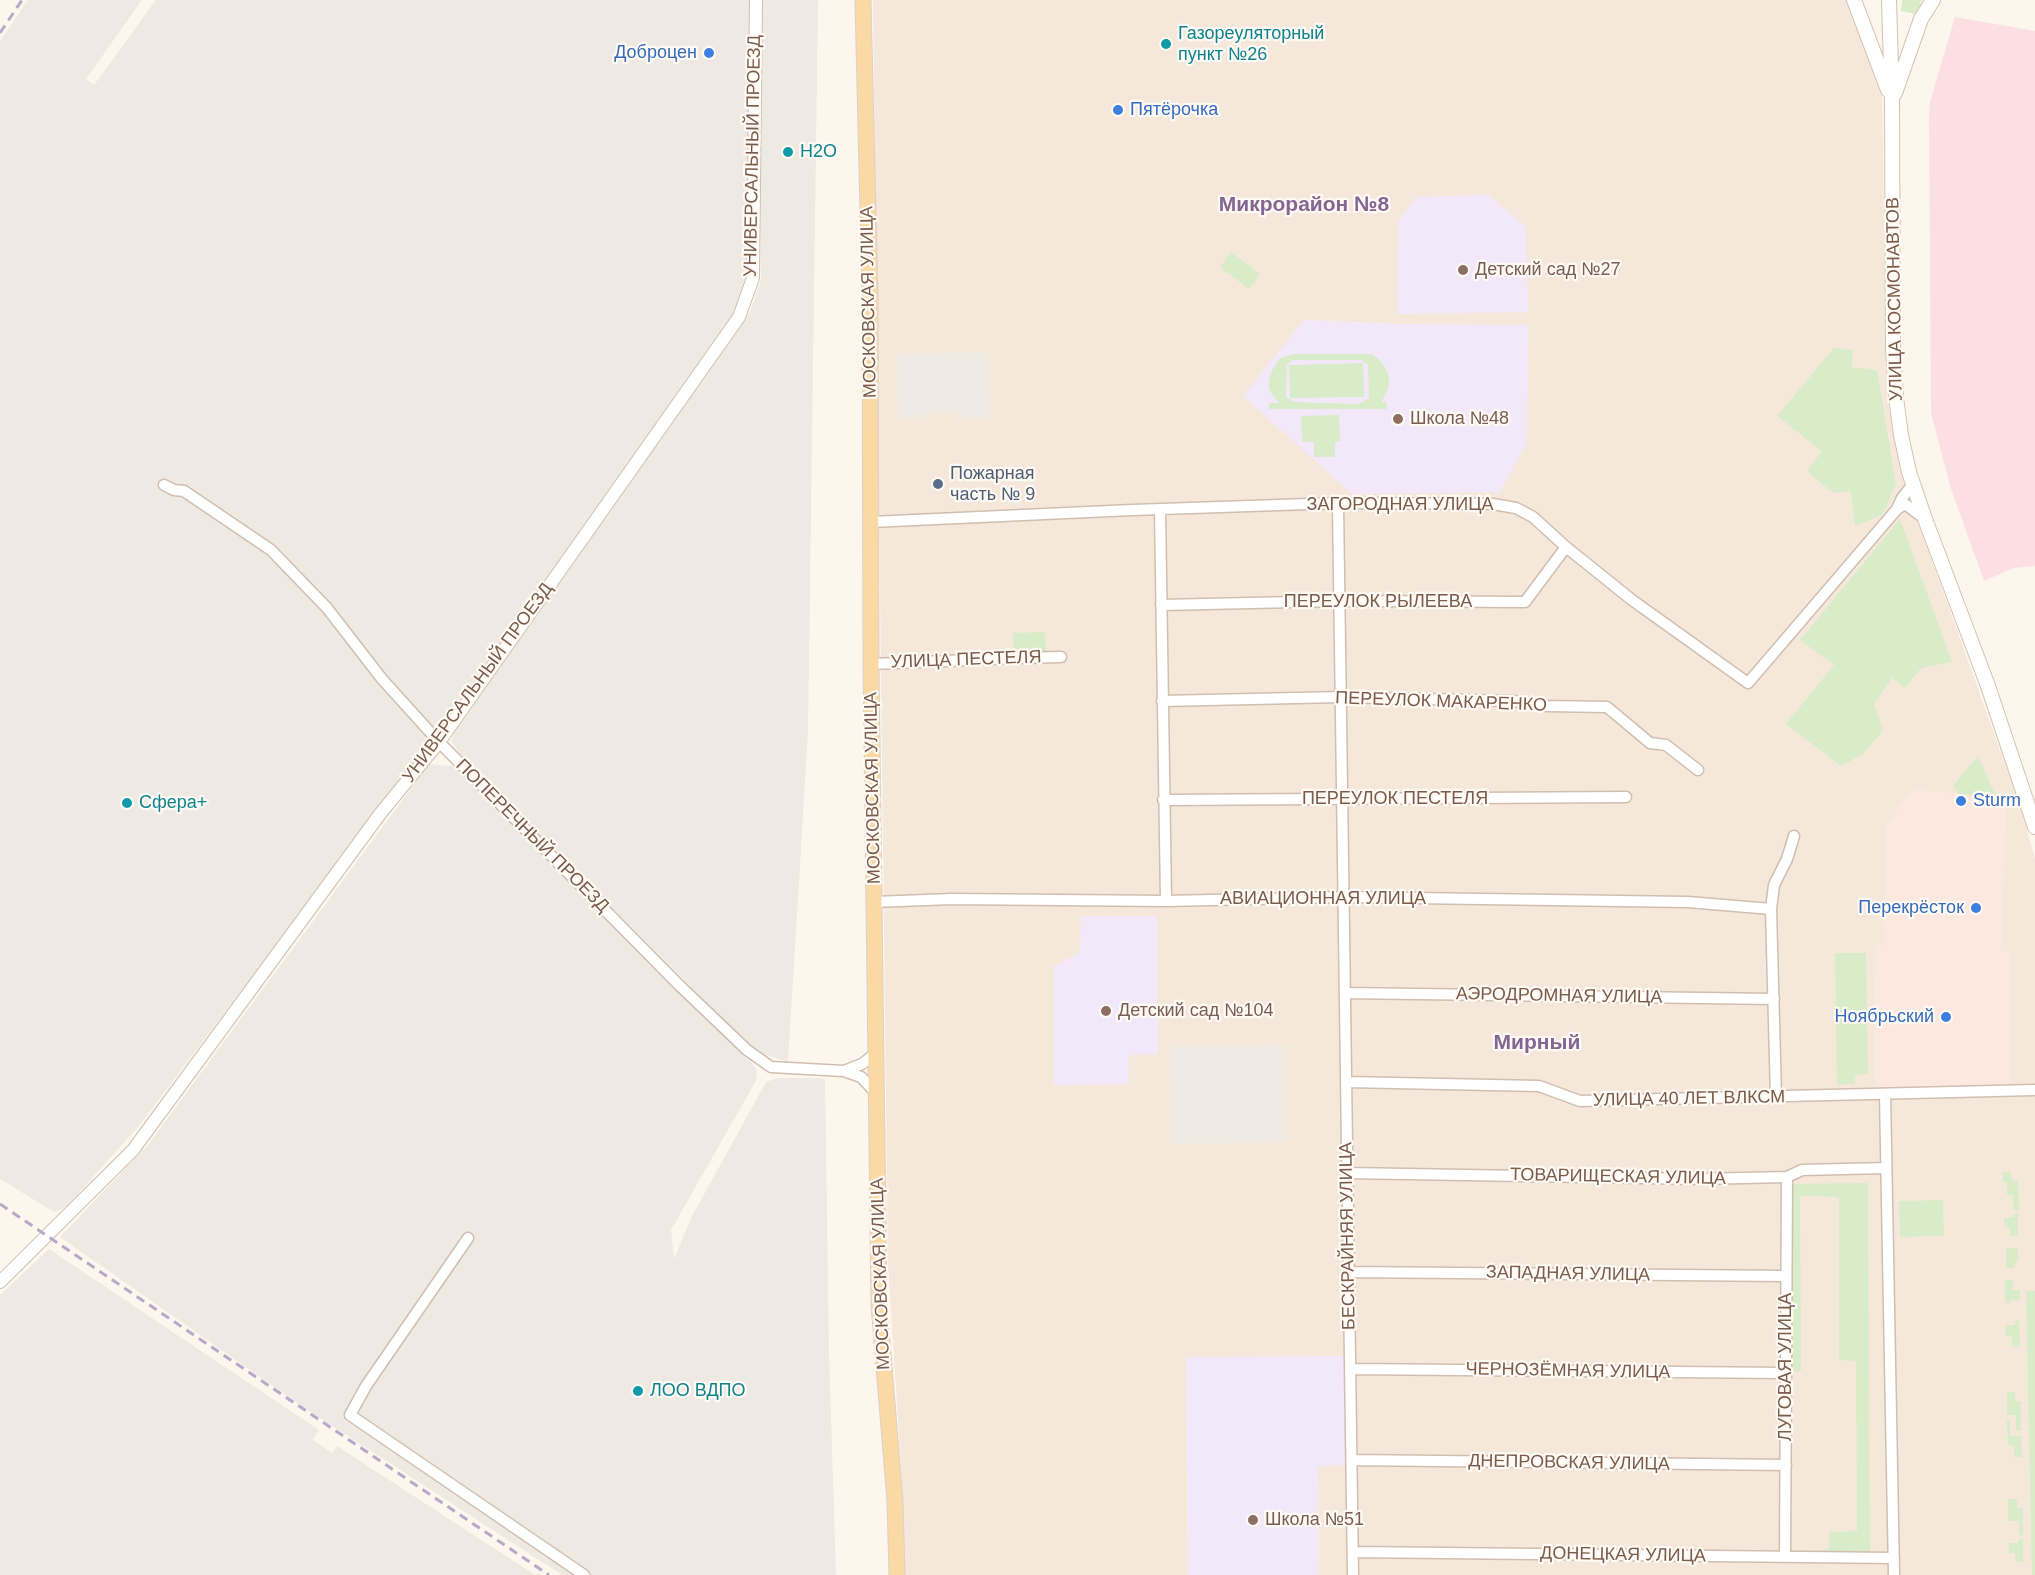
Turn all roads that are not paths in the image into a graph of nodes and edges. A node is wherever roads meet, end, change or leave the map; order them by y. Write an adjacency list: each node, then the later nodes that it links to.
1 (756, 0): 21 (street, УНИВЕРСАЛЬНЫЙ ПРОЕЗД)
2 (863, 0): 13 (main road, МОСКОВСКАЯ УЛИЦА)
3 (1854, 0): 6 (main road)
4 (1889, 0): 6 (main road, УЛИЦА КОСМОНАВТОВ)
5 (1933, 0): 6 (main road)
6 (1892, 100): 7 (main road, УЛИЦА КОСМОНАВТОВ)
7 (1913, 484): 11 (street, ЗАГОРОДНАЯ УЛИЦА); 12 (main road, УЛИЦА КОСМОНАВТОВ)
8 (164, 485): 21 (street, ПОПЕРЕЧНЫЙ ПРОЕЗД)
9 (1338, 503): 10 (street, ЗАГОРОДНАЯ УЛИЦА); 14 (street, ЗАГОРОДНАЯ УЛИЦА); 15 (street, БЕСКРАЙНЯЯ УЛИЦА)
10 (1161, 509): 13 (street, ЗАГОРОДНАЯ УЛИЦА); 16 (street)
11 (1897, 509): 12 (street); 14 (street, ЗАГОРОДНАЯ УЛИЦА)
12 (1925, 519): 26 (main road, УЛИЦА КОСМОНАВТОВ)
13 (871, 522): 18 (main road, МОСКОВСКАЯ УЛИЦА)
14 (1566, 547): 15 (street, ПЕРЕУЛОК РЫЛЕЕВА)
15 (1340, 601): 16 (street, ПЕРЕУЛОК РЫЛЕЕВА); 19 (street, БЕСКРАЙНЯЯ УЛИЦА)
16 (1161, 605): 20 (street)
17 (1061, 657): 18 (street, УЛИЦА ПЕСТЕЛЯ)
18 (871, 664): 31 (main road, МОСКОВСКАЯ УЛИЦА)
19 (1341, 697): 20 (street, ПЕРЕУЛОК МАКАРЕНКО); 22 (street, ПЕРЕУЛОК МАКАРЕНКО); 24 (street, БЕСКРАЙНЯЯ УЛИЦА)
20 (1162, 701): 25 (street)
21 (439, 742): 36 (street, ПОПЕРЕЧНЫЙ ПРОЕЗД); 48 (street, УНИВЕРСАЛЬНЫЙ ПРОЕЗД)
22 (1698, 770)
23 (1626, 797): 24 (street, ПЕРЕУЛОК ПЕСТЕЛЯ)
24 (1342, 799): 25 (street, ПЕРЕУЛОК ПЕСТЕЛЯ); 29 (street, БЕСКРАЙНЯЯ УЛИЦА)
25 (1163, 800): 30 (street)
26 (2033, 808): 27 (main road, УЛИЦА КОСМОНАВТОВ)
27 (2035, 827)
28 (1794, 837): 32 (street)
29 (1344, 897): 30 (street, АВИАЦИОННАЯ УЛИЦА); 32 (street, АВИАЦИОННАЯ УЛИЦА); 33 (street, БЕСКРАЙНЯЯ УЛИЦА)
30 (1166, 901): 31 (street, АВИАЦИОННАЯ УЛИЦА)
31 (874, 902): 35 (main road, МОСКОВСКАЯ УЛИЦА)
32 (1772, 909): 34 (street)
33 (1345, 993): 34 (street, АЭРОДРОМНАЯ УЛИЦА); 37 (street, БЕСКРАЙНЯЯ УЛИЦА)
34 (1774, 999): 41 (street)
35 (876, 1053): 36 (street); 39 (main road, МОСКОВСКАЯ УЛИЦА)
36 (844, 1071): 39 (street, ПОПЕРЕЧНЫЙ ПРОЕЗД)
37 (1346, 1082): 41 (street, УЛИЦА 40 ЛЕТ ВЛКСМ); 43 (street, БЕСКРАЙНЯЯ УЛИЦА)
38 (2035, 1090): 40 (street, УЛИЦА 40 ЛЕТ ВЛКСМ)
39 (877, 1094): 57 (main road, МОСКОВСКАЯ УЛИЦА)
40 (1885, 1094): 41 (street, УЛИЦА 40 ЛЕТ ВЛКСМ); 42 (street)
41 (1776, 1097)
42 (1886, 1168): 44 (street, ТОВАРИЩЕСКАЯ УЛИЦА); 55 (street)
43 (1348, 1173): 44 (street, ТОВАРИЩЕСКАЯ УЛИЦА); 46 (street, БЕСКРАЙНЯЯ УЛИЦА)
44 (1787, 1177): 47 (street, ЛУГОВАЯ УЛИЦА)
45 (468, 1238): 56 (street)
46 (1349, 1272): 47 (street, ЗАПАДНАЯ УЛИЦА); 49 (street, БЕСКРАЙНЯЯ УЛИЦА)
47 (1786, 1276): 50 (street, ЛУГОВАЯ УЛИЦА)
48 (0, 1282)
49 (1350, 1369): 50 (street, ЧЕРНОЗЁМНАЯ УЛИЦА); 51 (street, БЕСКРАЙНЯЯ УЛИЦА)
50 (1786, 1373): 52 (street, ЛУГОВАЯ УЛИЦА)
51 (1352, 1460): 52 (street, ДНЕПРОВСКАЯ УЛИЦА); 53 (street, БЕСКРАЙНЯЯ УЛИЦА)
52 (1786, 1465): 54 (street, ЛУГОВАЯ УЛИЦА)
53 (1353, 1552): 54 (street, ДОНЕЦКАЯ УЛИЦА); 58 (street, БЕСКРАЙНЯЯ УЛИЦА)
54 (1785, 1557): 55 (street, ДОНЕЦКАЯ УЛИЦА)
55 (1894, 1558): 59 (street)
56 (585, 1575)
57 (897, 1575)
58 (1353, 1575)
59 (1894, 1575)

